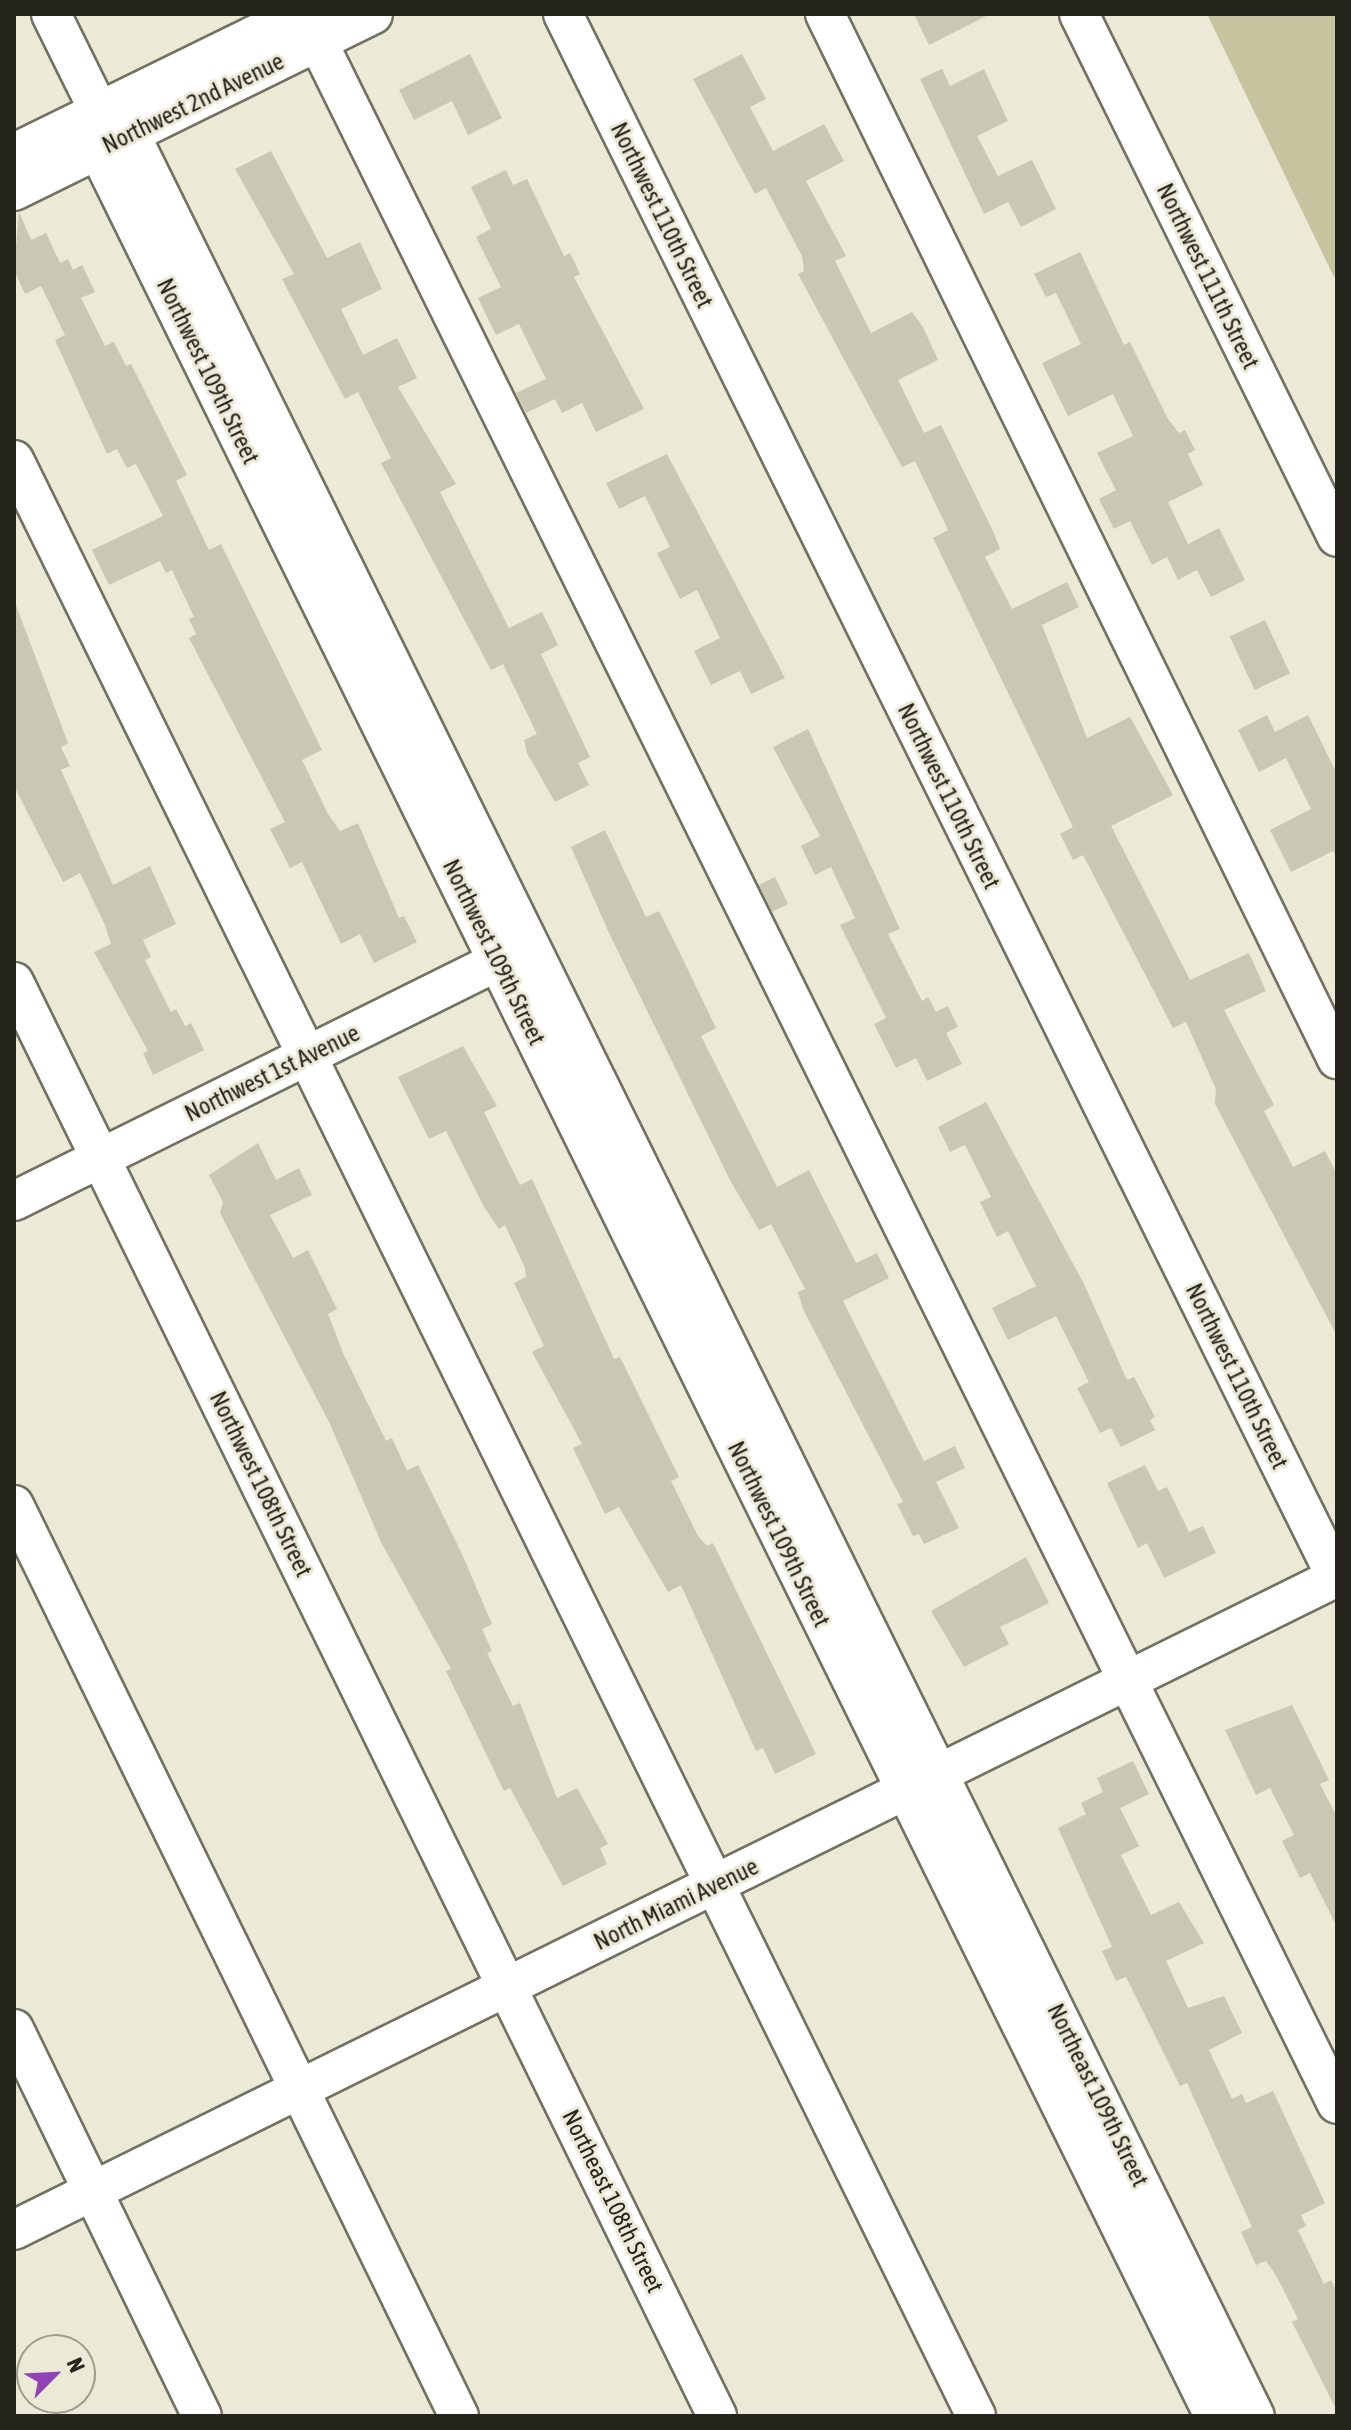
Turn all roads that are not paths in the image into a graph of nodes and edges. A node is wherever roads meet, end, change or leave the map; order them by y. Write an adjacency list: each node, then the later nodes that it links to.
1 (51, 14): 7 (street, Northwest 109th Street)
2 (373, 14): 6 (street, Northwest 2nd Avenue)
3 (563, 14): 23 (street, Northwest 110th Street)
4 (825, 14): 16 (street)
5 (1079, 14): 12 (street, Northwest 111th Street)
6 (306, 23): 7 (street, Northwest 2nd Avenue); 8 (street, Northwest 2nd Avenue); 24 (street)
7 (99, 111): 8 (street, Northwest 109th Street); 9 (street, Northwest 2nd Avenue)
8 (114, 142): 10 (street, Northwest 2nd Avenue); 13 (street, Northwest 109th Street)
9 (14, 153)
10 (14, 191)
11 (14, 460): 15 (street)
12 (1337, 537)
13 (514, 952): 15 (street, Northwest 1st Avenue); 19 (street, Northwest 109th Street)
14 (14, 982): 17 (street, Northwest 108th Street)
15 (309, 1056): 17 (street, Northwest 1st Avenue); 27 (street)
16 (1337, 1059)
17 (101, 1158): 18 (street, Northwest 1st Avenue); 28 (street, Northwest 108th Street)
18 (14, 1201)
19 (654, 1237): 20 (street, Northwest 109th Street); 22 (street, Northwest 109th Street)
20 (804, 1499): 22 (street); 25 (street, Northwest 109th Street)
21 (14, 1505): 30 (street)
22 (770, 1516): 26 (street, Northwest 109th Street)
23 (1337, 1577): 24 (street, North Miami Avenue)
24 (1128, 1680): 25 (street, North Miami Avenue); 31 (street)
25 (940, 1774): 26 (street, North Miami Avenue); 32 (street, Northeast 109th Street)
26 (905, 1791): 27 (street, North Miami Avenue); 33 (street, Northeast 109th Street)
27 (713, 1884): 28 (street, North Miami Avenue); 41 (street)
28 (509, 1987): 30 (street, North Miami Avenue); 40 (street, Northeast 108th Street)
29 (14, 2029): 34 (street)
30 (300, 2089): 34 (street, North Miami Avenue); 39 (street)
31 (1337, 2104)
32 (1103, 2107): 33 (street); 36 (street, Northeast 109th Street)
33 (1069, 2123): 37 (street, Northeast 109th Street)
34 (94, 2190): 35 (street, North Miami Avenue); 38 (street)
35 (14, 2230)
36 (1207, 2318): 37 (street); 43 (street, Northeast 109th Street)
37 (1173, 2334): 42 (street, Northeast 109th Street)
38 (202, 2416)
39 (459, 2416)
40 (717, 2416)
41 (976, 2416)
42 (1214, 2416)
43 (1255, 2416)

